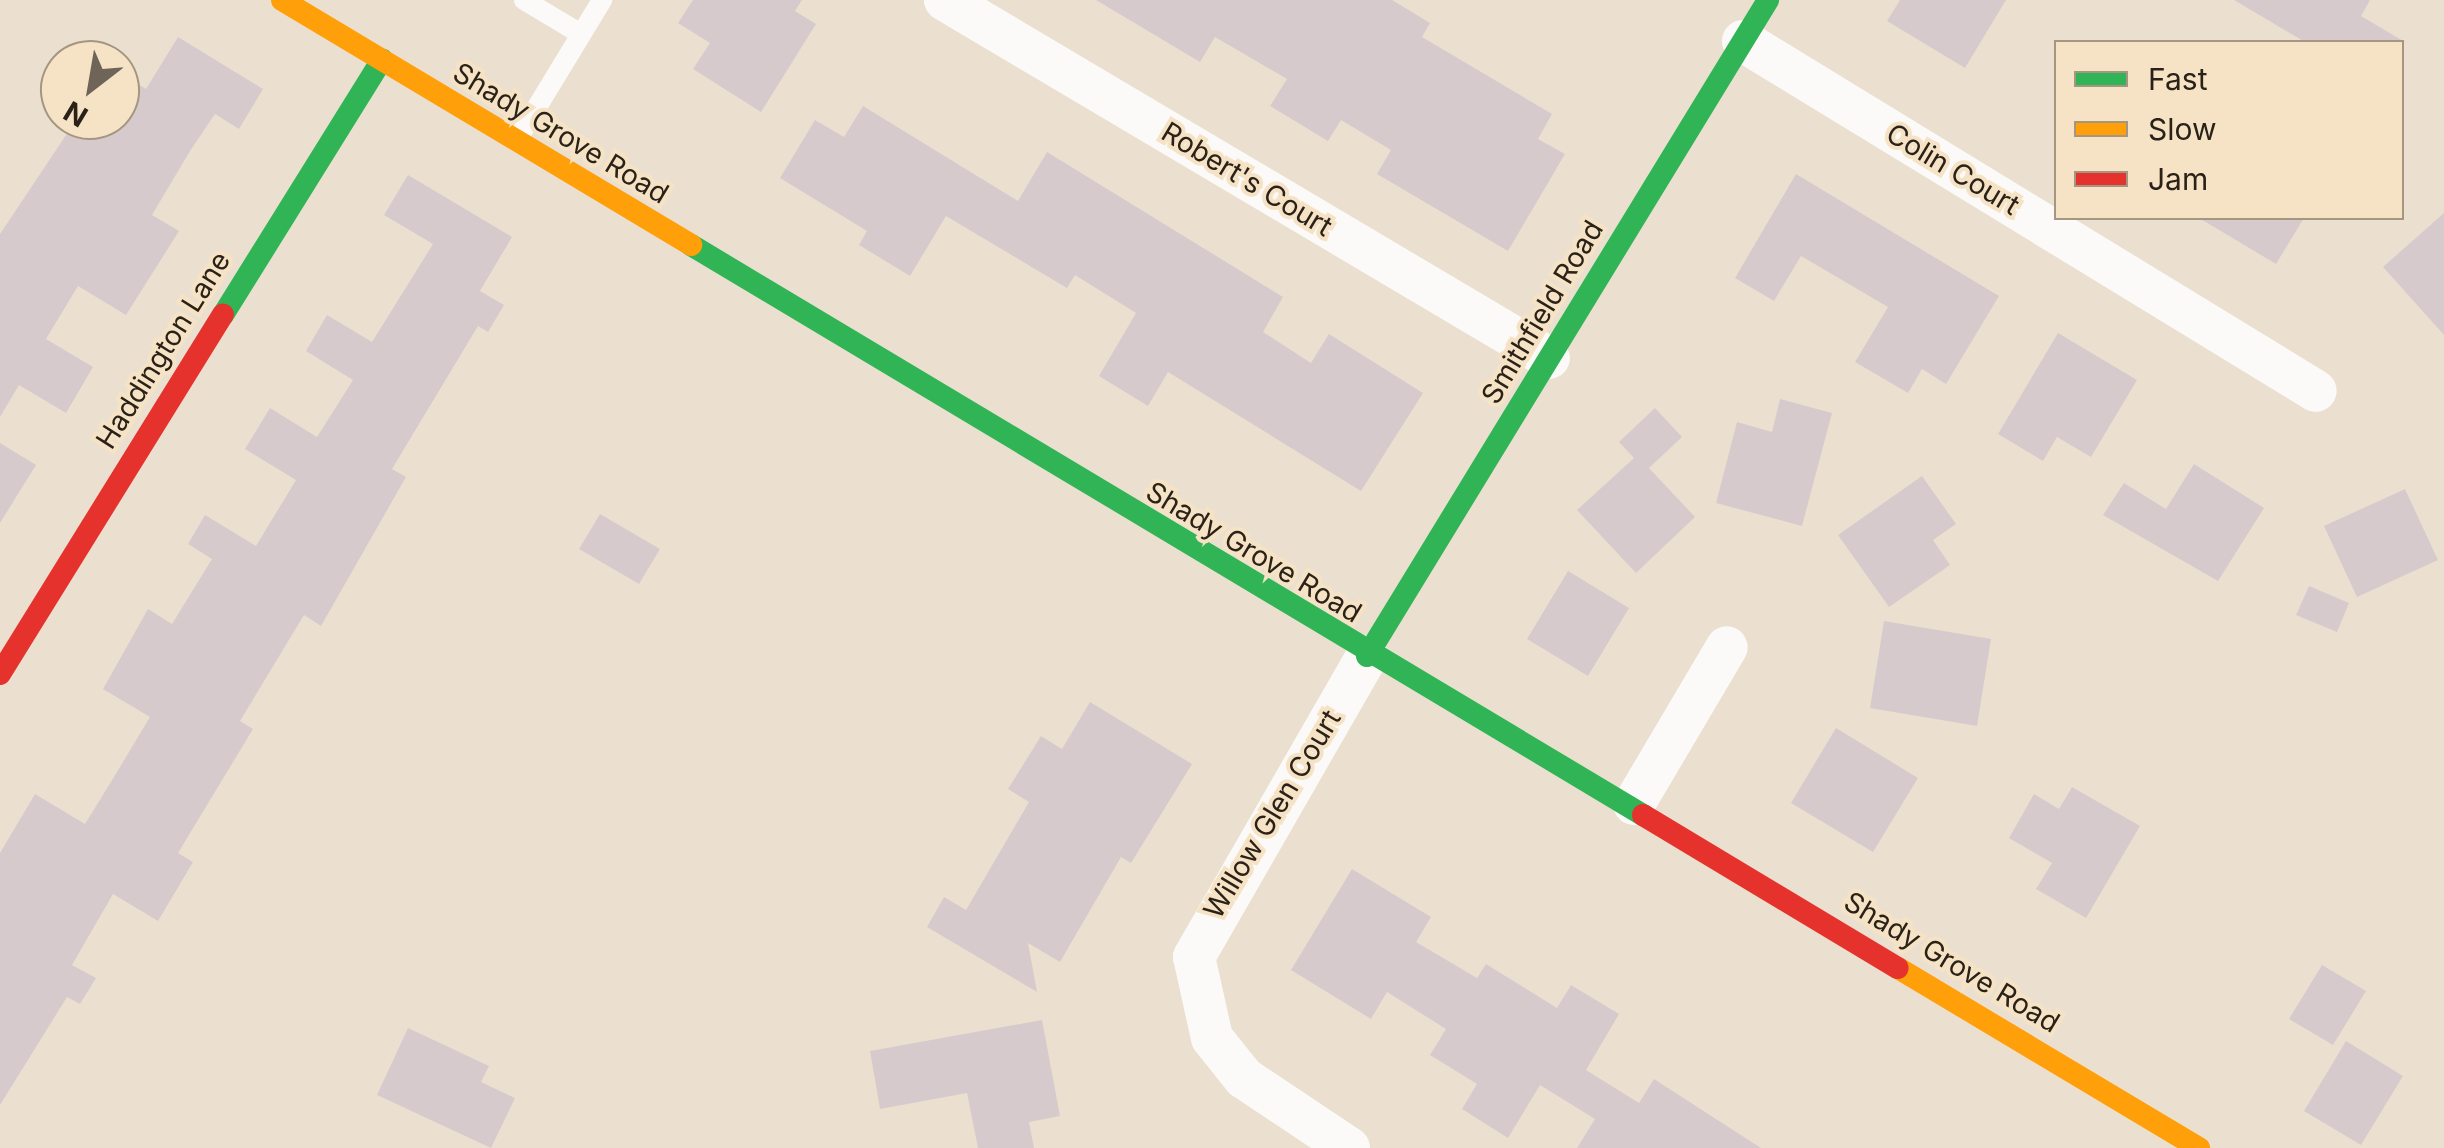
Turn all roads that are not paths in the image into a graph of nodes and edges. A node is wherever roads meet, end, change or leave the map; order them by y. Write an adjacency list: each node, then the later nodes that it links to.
1 (282, 0): 8 (street, Shady Grove Road)
2 (524, 0): 6 (lane)
3 (602, 0): 6 (lane)
4 (945, 0): 10 (street, Robert's Court)
5 (1768, 0): 7 (street, Smithfield Road)
6 (581, 34): 9 (lane)
7 (1743, 41): 10 (street, Smithfield Road); 11 (street, Colin Court)
8 (382, 60): 9 (street, Shady Grove Road); 14 (street, Haddington Lane)
9 (516, 141): 13 (street, Shady Grove Road)
10 (1549, 358): 13 (street, Smithfield Road)
11 (2316, 391)
12 (1727, 647): 15 (street)
13 (1367, 656): 15 (street, Shady Grove Road); 16 (street, Willow Glen Court)
14 (0, 674)
15 (1634, 804): 17 (street, Shady Grove Road)
16 (1349, 1148)
17 (2200, 1148)

